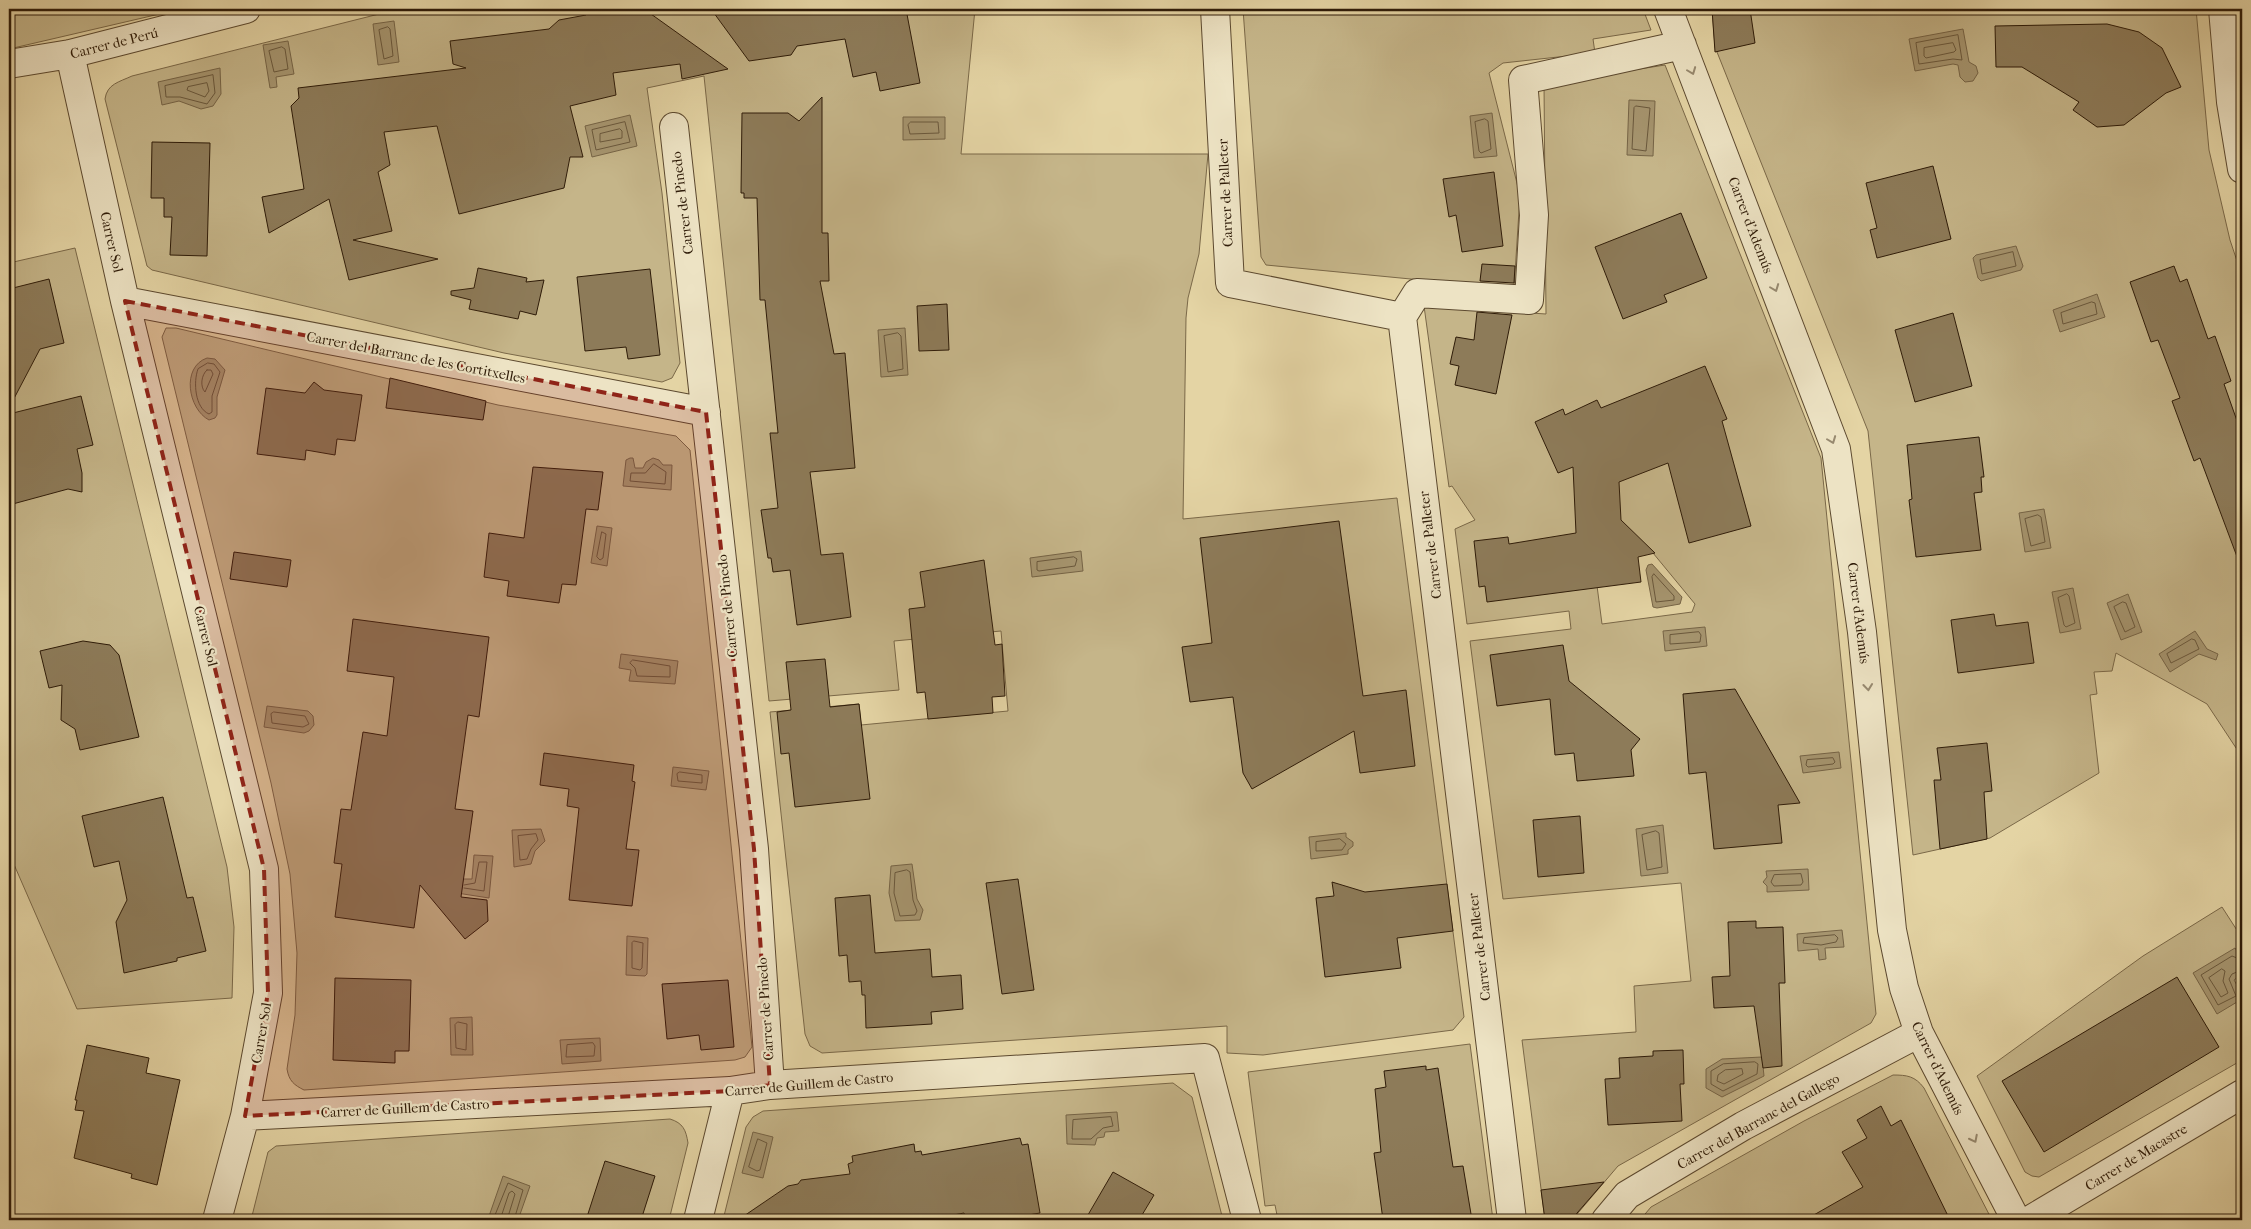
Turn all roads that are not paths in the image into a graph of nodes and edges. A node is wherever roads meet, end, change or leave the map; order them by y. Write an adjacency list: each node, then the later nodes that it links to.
1 (246, 9): 6 (street, Carrer de Perú)
2 (1215, 9): 11 (street, Carrer de Palleter)
3 (1668, 9): 5 (street, Carrer d'Ademús)
4 (2223, 9): 9 (street)
5 (1682, 45): 11 (street); 13 (street, Carrer d'Ademús, one-way to 13)
6 (70, 54): 7 (street, Carrer de Perú); 10 (street, Carrer Sol)
7 (9, 64)
8 (674, 128): 12 (street, Carrer de Pinedo)
9 (2242, 169)
10 (125, 301): 12 (street, Carrer del Barranc de les Cortitxelles); 17 (street, Carrer Sol)
11 (1402, 317): 21 (street, Carrer de Palleter)
12 (706, 412): 14 (street, Carrer de Pinedo)
13 (1919, 1033): 22 (street, Carrer del Barranc del Gallego); 23 (street, Carrer d'Ademús, one-way to 23)
14 (770, 1085): 15 (street, Carrer de Guillem de Castro); 20 (street, Carrer de Guillem de Castro)
15 (730, 1091): 17 (street, Carrer de Guillem de Castro); 19 (street)
16 (2242, 1094): 24 (street, Carrer de Macastre)
17 (246, 1116): 18 (street, Carrer Sol)
18 (217, 1220)
19 (698, 1220)
20 (1247, 1220)
21 (1512, 1220)
22 (1606, 1220)
23 (2016, 1220)
24 (2030, 1220)

